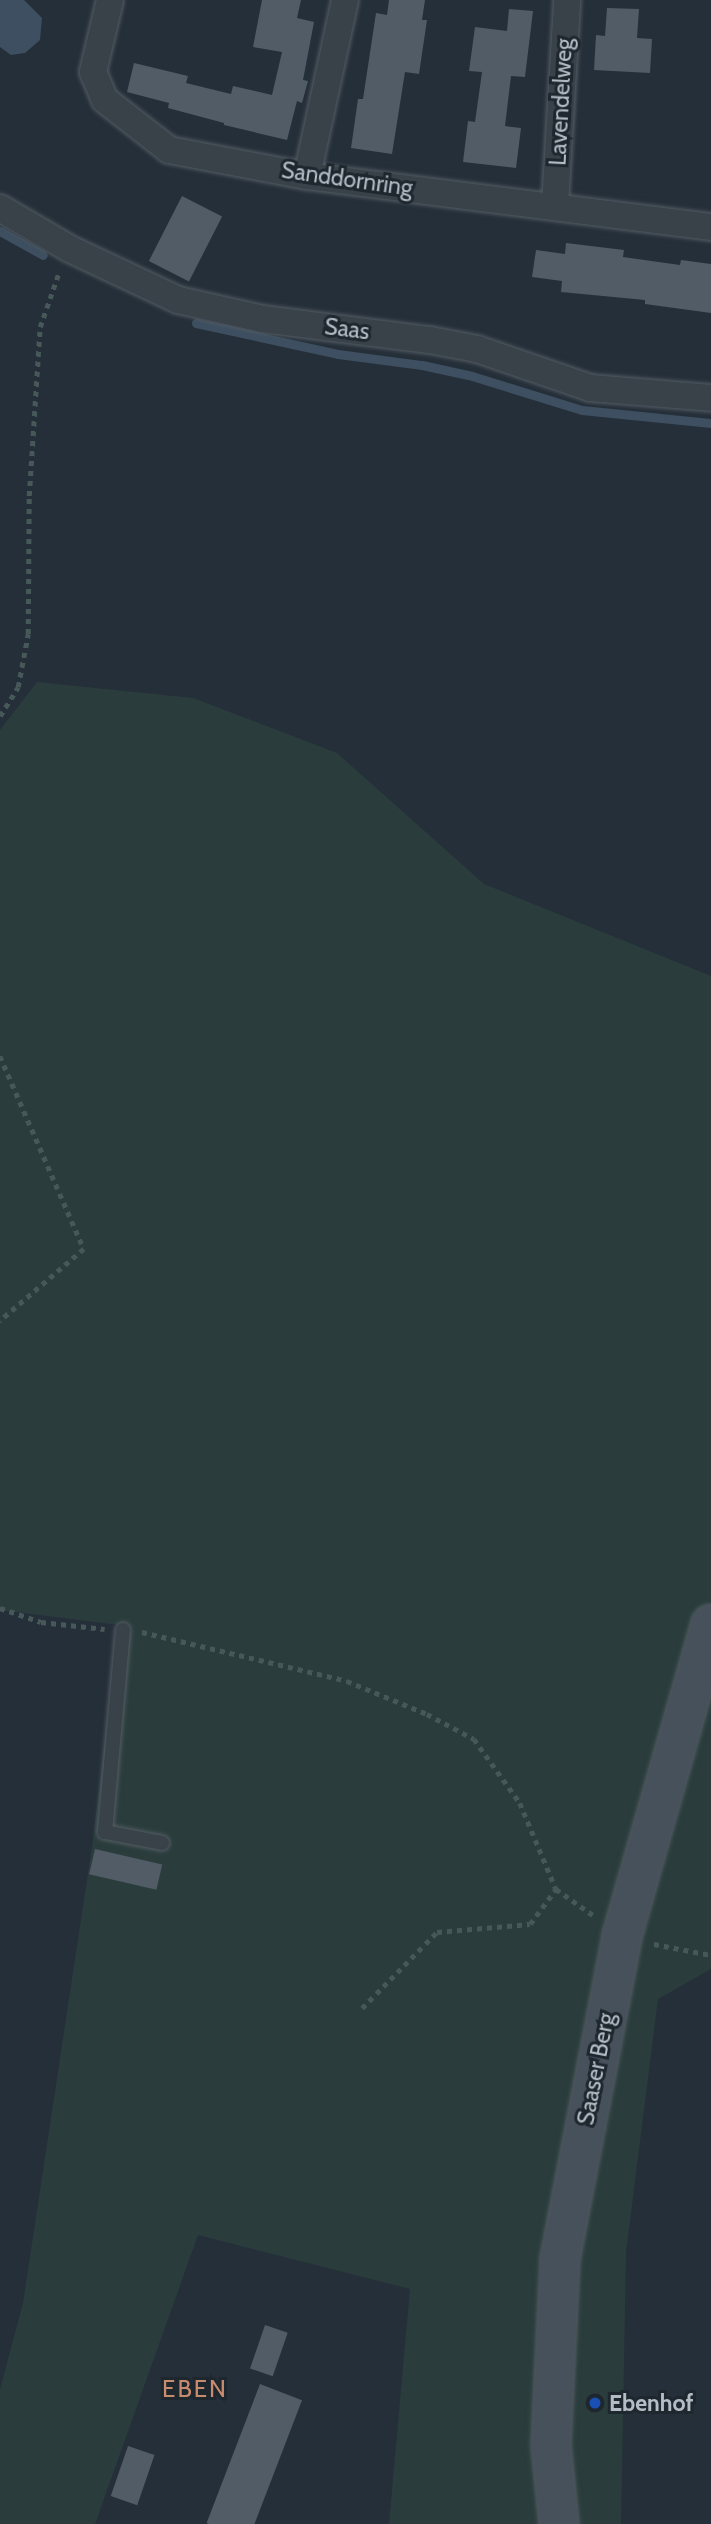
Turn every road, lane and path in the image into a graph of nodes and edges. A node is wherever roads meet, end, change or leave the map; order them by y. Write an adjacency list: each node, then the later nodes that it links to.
1 (110, 0): 4 (street, Sanddornring)
2 (345, 0): 4 (street)
3 (567, 0): 5 (street, Lavendelweg)
4 (307, 176): 5 (street, Sanddornring)
5 (555, 205): 7 (street, Sanddornring)
6 (0, 208): 8 (street, Saas)
7 (711, 227)
8 (71, 249): 9 (street, Saas); 10 (path)
9 (711, 398)
10 (0, 716)
11 (0, 1056): 12 (path)
12 (0, 1321)
13 (0, 1608): 15 (path)
14 (711, 1624): 18 (street, Saaser Berg)
15 (123, 1630): 16 (lane); 17 (path)
16 (163, 1843)
17 (556, 1889): 18 (path); 20 (path)
18 (622, 1936): 19 (path); 21 (street, Saaser Berg)
19 (711, 1955)
20 (362, 2008)
21 (559, 2524)

